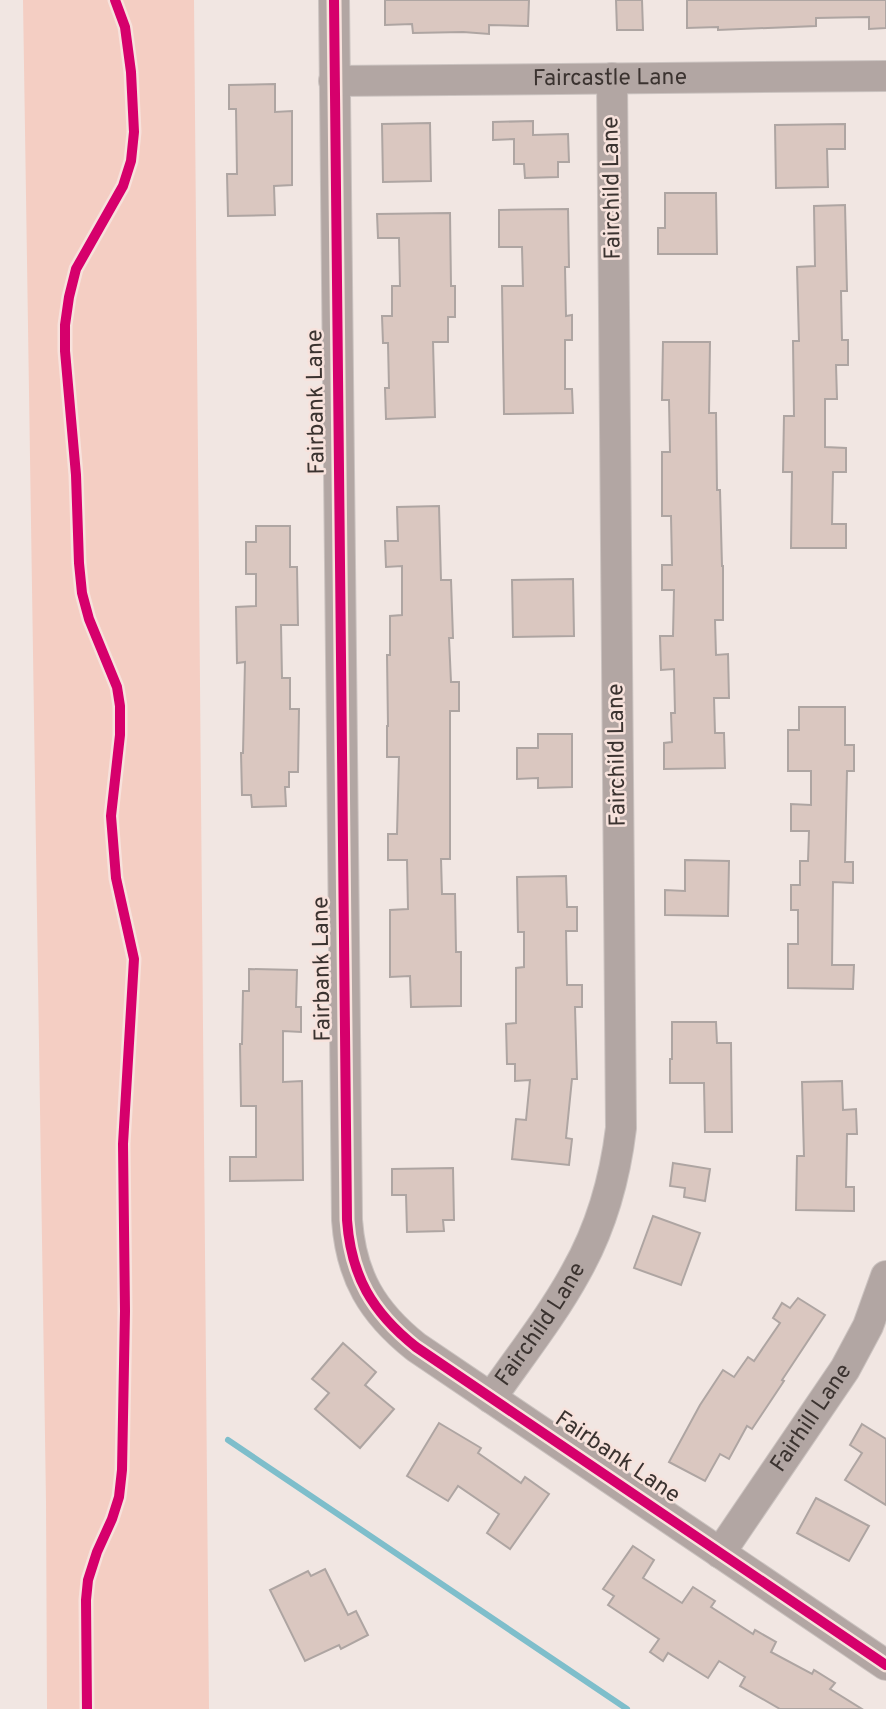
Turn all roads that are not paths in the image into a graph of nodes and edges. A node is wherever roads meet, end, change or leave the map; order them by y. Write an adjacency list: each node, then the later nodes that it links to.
1 (334, 0): 4 (street, Fairbank Lane)
2 (886, 76): 3 (street, Faircastle Lane)
3 (612, 78): 4 (street, Faircastle Lane); 6 (street, Fairchild Lane)
4 (334, 81): 6 (street, Fairbank Lane)
5 (886, 1276): 7 (street, Fairhill Lane)
6 (491, 1398): 7 (street, Fairbank Lane)
7 (720, 1553): 8 (street, Fairbank Lane)
8 (886, 1665)

